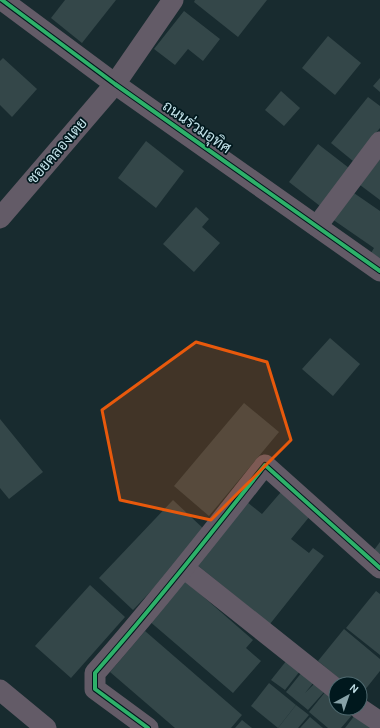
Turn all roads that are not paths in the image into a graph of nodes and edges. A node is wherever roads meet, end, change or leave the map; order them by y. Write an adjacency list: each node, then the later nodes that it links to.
1 (2, 0): 3 (street, ถนนร่วมอุทิศ)
2 (173, 0): 3 (street, ซอยคลองเตย)
3 (115, 84): 5 (street, ซอยคลองเตย); 6 (street, ถนนร่วมอุทิศ)
4 (380, 142): 6 (street)
5 (0, 218)
6 (317, 226): 7 (street, ถนนร่วมอุทิศ)
7 (380, 271)
8 (184, 568): 9 (street); 10 (street); 15 (street)
9 (380, 568)
10 (328, 683)
11 (0, 690): 14 (street)
12 (368, 714): 13 (street)
13 (380, 722)
14 (46, 728)
15 (148, 728)

